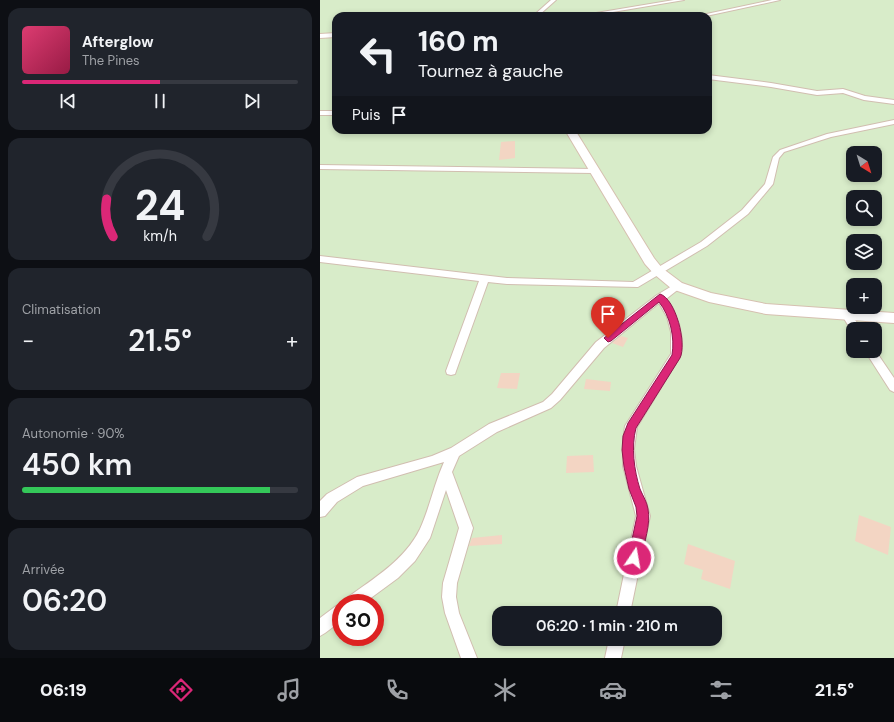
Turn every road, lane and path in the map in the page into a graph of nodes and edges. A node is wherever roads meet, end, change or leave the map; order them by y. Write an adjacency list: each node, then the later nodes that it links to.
1 (554, 0): 4 (street)
2 (682, 0): 5 (street)
3 (778, 0): 6 (street)
4 (540, 12)
5 (606, 12)
6 (712, 13)
7 (332, 35): 8 (street)
8 (320, 36)
9 (712, 78): 10 (street)
10 (894, 102)
11 (320, 113): 12 (street)
12 (332, 113)
13 (894, 122): 18 (street)
14 (572, 134): 16 (street)
15 (320, 167): 16 (street)
16 (593, 171): 18 (street)
17 (320, 259): 19 (street)
18 (658, 271): 19 (street); 20 (street)
19 (485, 278): 26 (street)
20 (677, 286): 21 (street); 22 (street)
21 (660, 297): 28 (street); 32 (street)
22 (847, 315): 23 (street); 24 (street)
23 (894, 318)
24 (852, 322)
25 (875, 358): 27 (street)
26 (451, 370)
27 (894, 387)
28 (455, 452): 29 (street); 30 (street)
29 (446, 472): 31 (street); 36 (street)
30 (320, 511)
31 (364, 594)
32 (624, 606)
33 (332, 618): 34 (street)
34 (320, 628)
35 (616, 646): 37 (street)
36 (469, 658)
37 (613, 658)

